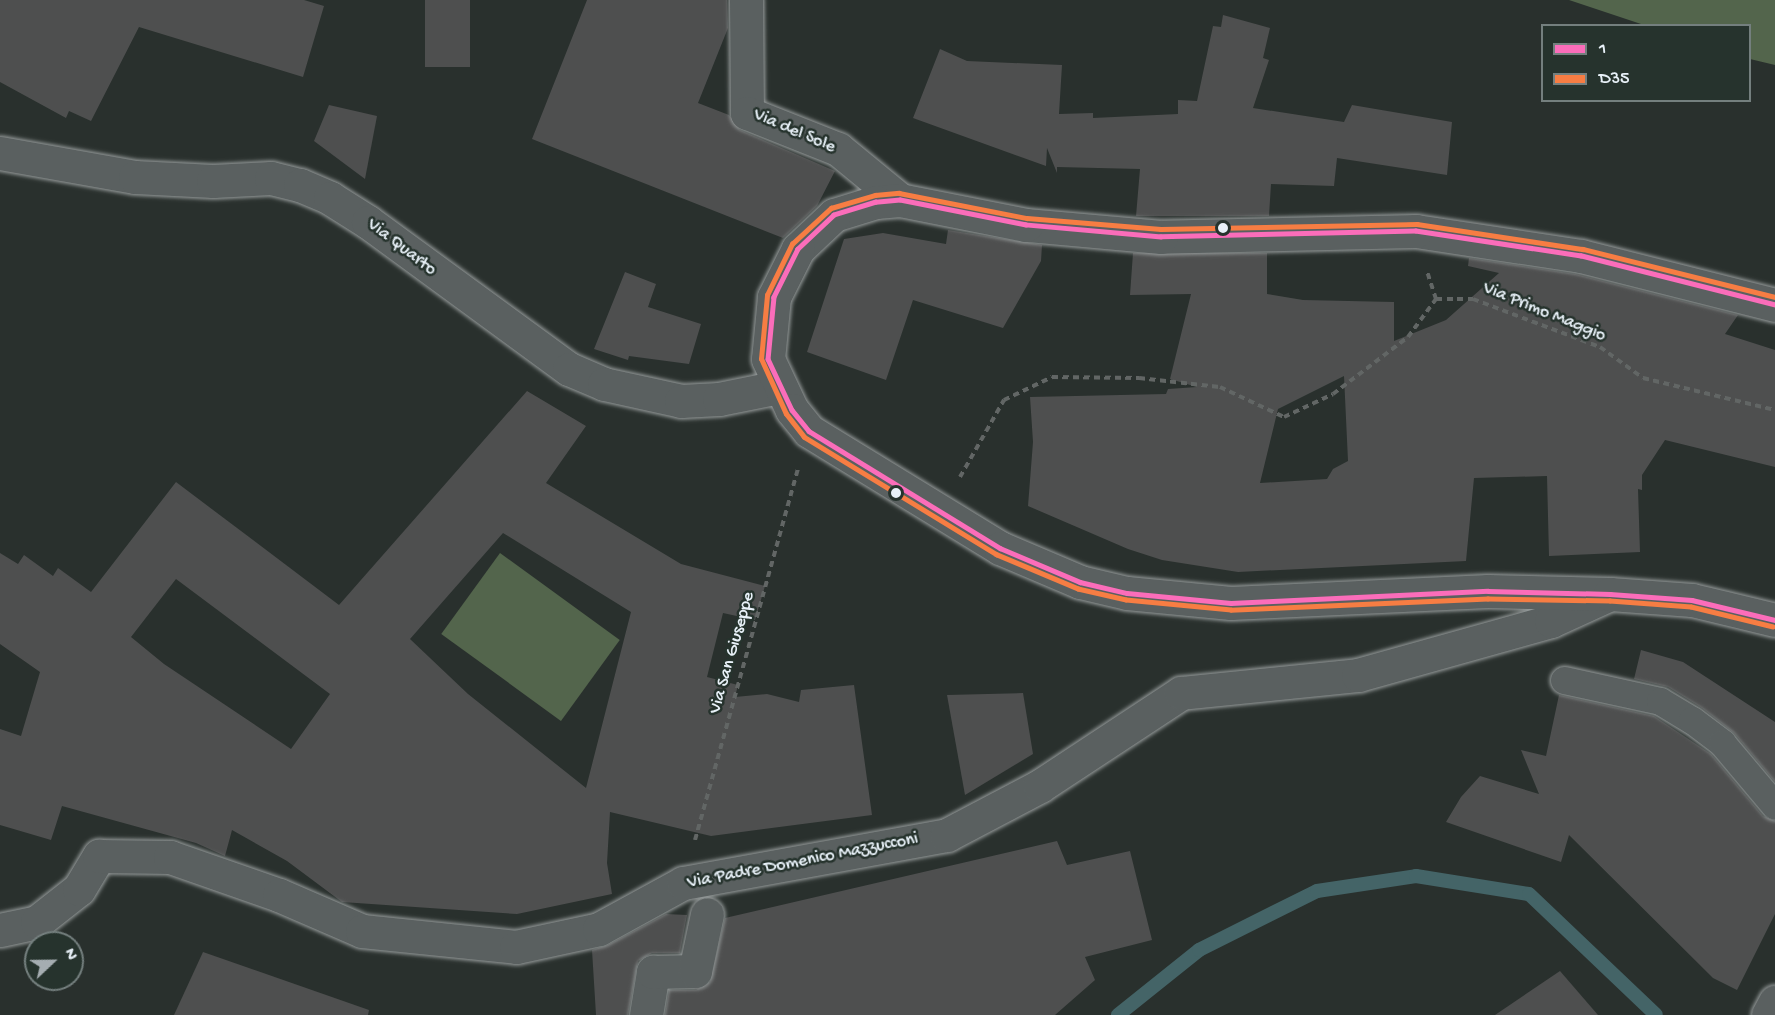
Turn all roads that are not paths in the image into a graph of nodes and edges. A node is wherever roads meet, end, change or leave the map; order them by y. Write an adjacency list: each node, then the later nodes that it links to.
1 (746, 0): 3 (street, Via del Sole)
2 (0, 153): 5 (street, Via Quarto)
3 (900, 200): 4 (street); 5 (street)
4 (1775, 305)
5 (779, 387): 6 (street)
6 (1610, 594): 7 (street); 11 (street, Via Padre Domenico Mazzucconi)
7 (1766, 612)
8 (1564, 680): 9 (lane)
9 (1775, 806)
10 (707, 914): 13 (street)
11 (0, 930)
12 (1775, 1002): 14 (street)
13 (646, 1015)
14 (1768, 1015)

